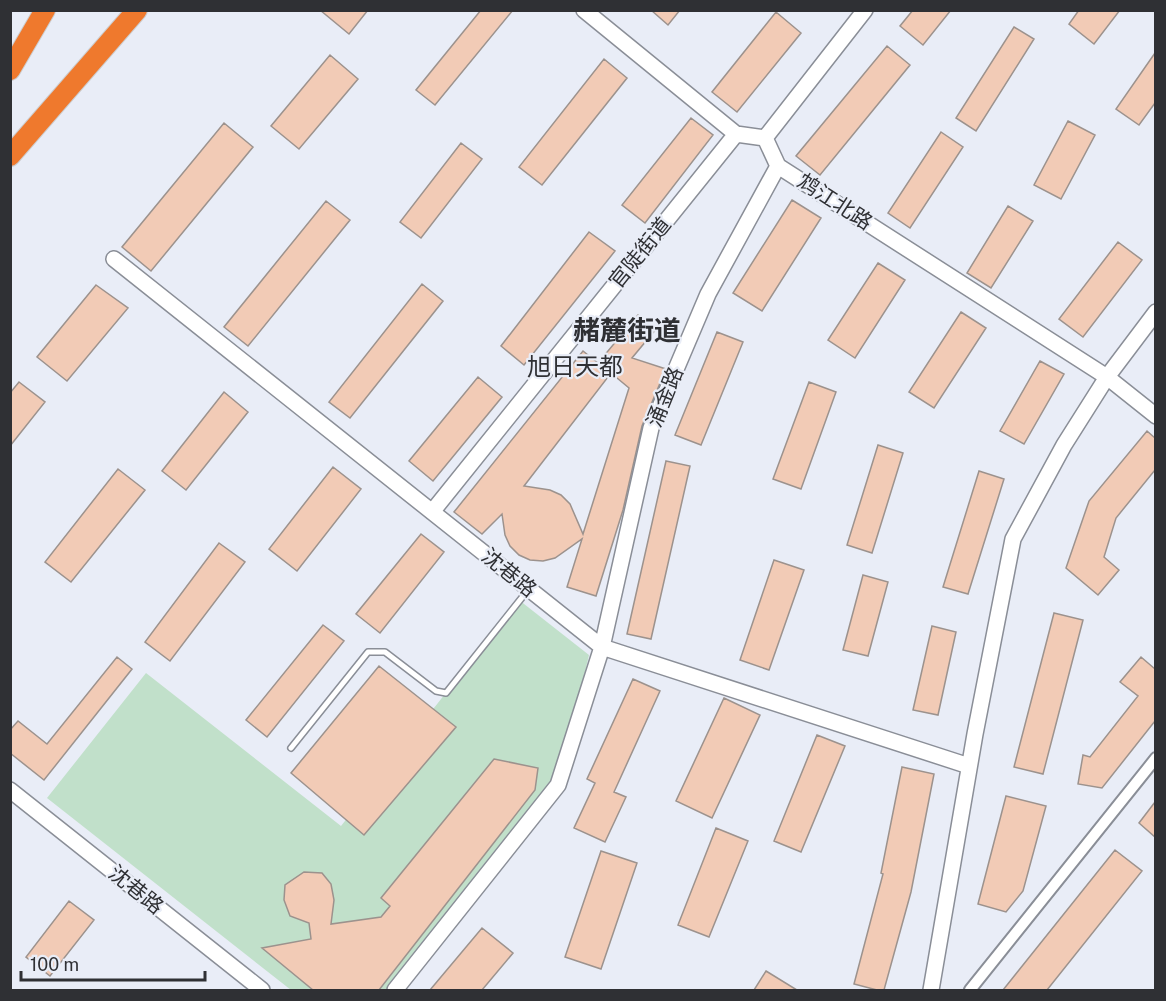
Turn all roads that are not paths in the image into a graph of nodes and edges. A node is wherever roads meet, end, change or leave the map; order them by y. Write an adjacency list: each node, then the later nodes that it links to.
1 (45, 10): 5 (highway)
2 (137, 10): 8 (highway)
3 (584, 10): 6 (street)
4 (866, 10): 7 (street)
5 (10, 70)
6 (736, 134): 7 (street); 14 (street, 官陡街道)
7 (765, 138): 9 (street, 鸩江北路)
8 (10, 156)
9 (778, 166): 12 (street, 鸩江北路); 16 (street, 涌金路)
10 (114, 259): 14 (street, 沈巷路)
11 (1155, 312): 12 (street)
12 (1107, 377): 13 (street, 鸩江北路); 19 (street)
13 (1155, 416)
14 (432, 512): 15 (street, 沈巷路)
15 (529, 589): 16 (street, 沈巷路); 17 (lane)
16 (602, 647): 19 (street, 沈巷路); 22 (street, 涌金路)
17 (291, 748)
18 (1155, 758): 24 (street)
19 (969, 765): 23 (street)
20 (10, 790): 21 (street, 沈巷路)
21 (262, 990)
22 (395, 990)
23 (931, 990)
24 (969, 990)

